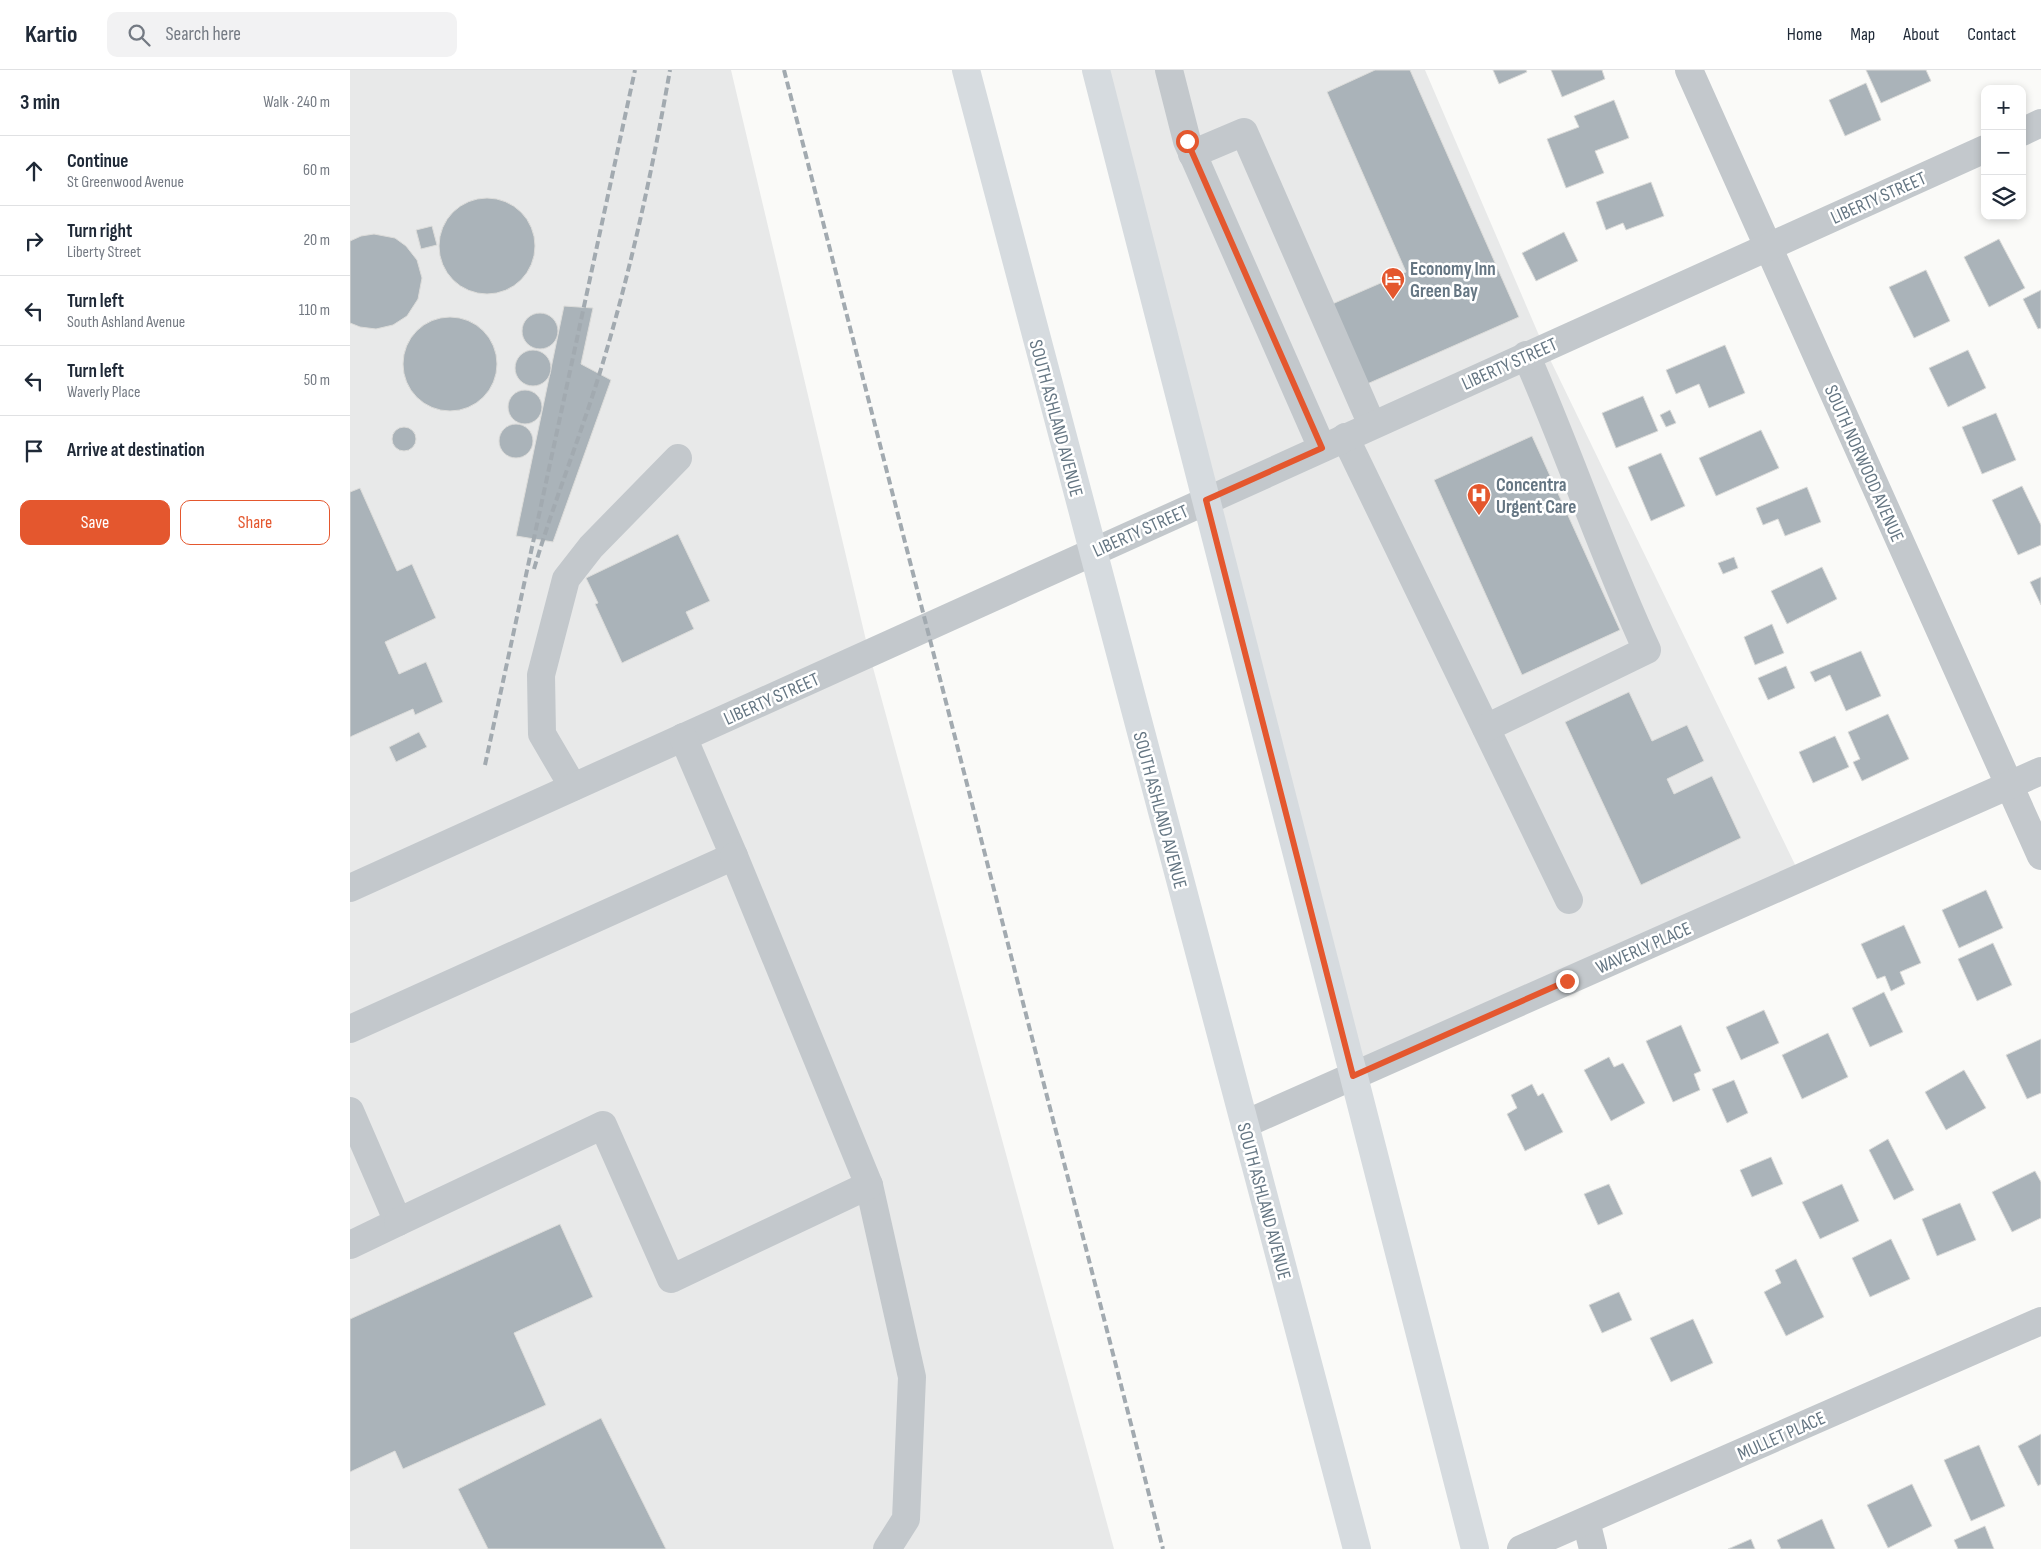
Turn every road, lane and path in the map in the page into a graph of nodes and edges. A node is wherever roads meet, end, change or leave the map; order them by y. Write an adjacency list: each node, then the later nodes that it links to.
1 (966, 70): 15 (main road, SOUTH ASHLAND AVENUE)
2 (1096, 70): 14 (main road)
3 (1169, 70): 8 (street)
4 (1689, 70): 9 (street, SOUTH NORWOOD AVENUE)
5 (2041, 123): 6 (street)
6 (2026, 130)
7 (1981, 151): 9 (street, LIBERTY STREET)
8 (1192, 154): 11 (street); 12 (street)
9 (1768, 246): 10 (street, LIBERTY STREET); 19 (street, SOUTH NORWOOD AVENUE)
10 (1526, 355): 11 (street, LIBERTY STREET); 16 (street)
11 (1372, 425): 12 (street, LIBERTY STREET)
12 (1333, 443): 14 (street, LIBERTY STREET); 16 (street)
13 (678, 458): 20 (street)
14 (1206, 500): 15 (street, LIBERTY STREET); 26 (main road)
15 (1092, 552): 17 (street, LIBERTY STREET); 28 (main road, SOUTH ASHLAND AVENUE)
16 (1486, 728): 24 (street)
17 (683, 737): 20 (street, LIBERTY STREET); 21 (street)
18 (2041, 771): 19 (street, WAVERLY PLACE)
19 (2009, 785): 22 (street, SOUTH NORWOOD AVENUE); 26 (street, WAVERLY PLACE)
20 (573, 787): 23 (street, LIBERTY STREET)
21 (734, 856): 25 (street); 29 (street)
22 (2041, 856)
23 (350, 888)
24 (1569, 900)
25 (350, 1029)
26 (1353, 1076): 28 (street, WAVERLY PLACE); 36 (main road)
27 (350, 1111): 30 (street)
28 (1245, 1124): 35 (main road, SOUTH ASHLAND AVENUE)
29 (869, 1184): 30 (street); 34 (street)
30 (398, 1222): 31 (street)
31 (350, 1245)
32 (2041, 1321): 33 (street, MULLET PLACE)
33 (1586, 1521): 37 (street, MULLET PLACE); 38 (street)
34 (887, 1549)
35 (1356, 1549)
36 (1476, 1549)
37 (1521, 1549)
38 (1593, 1549)

